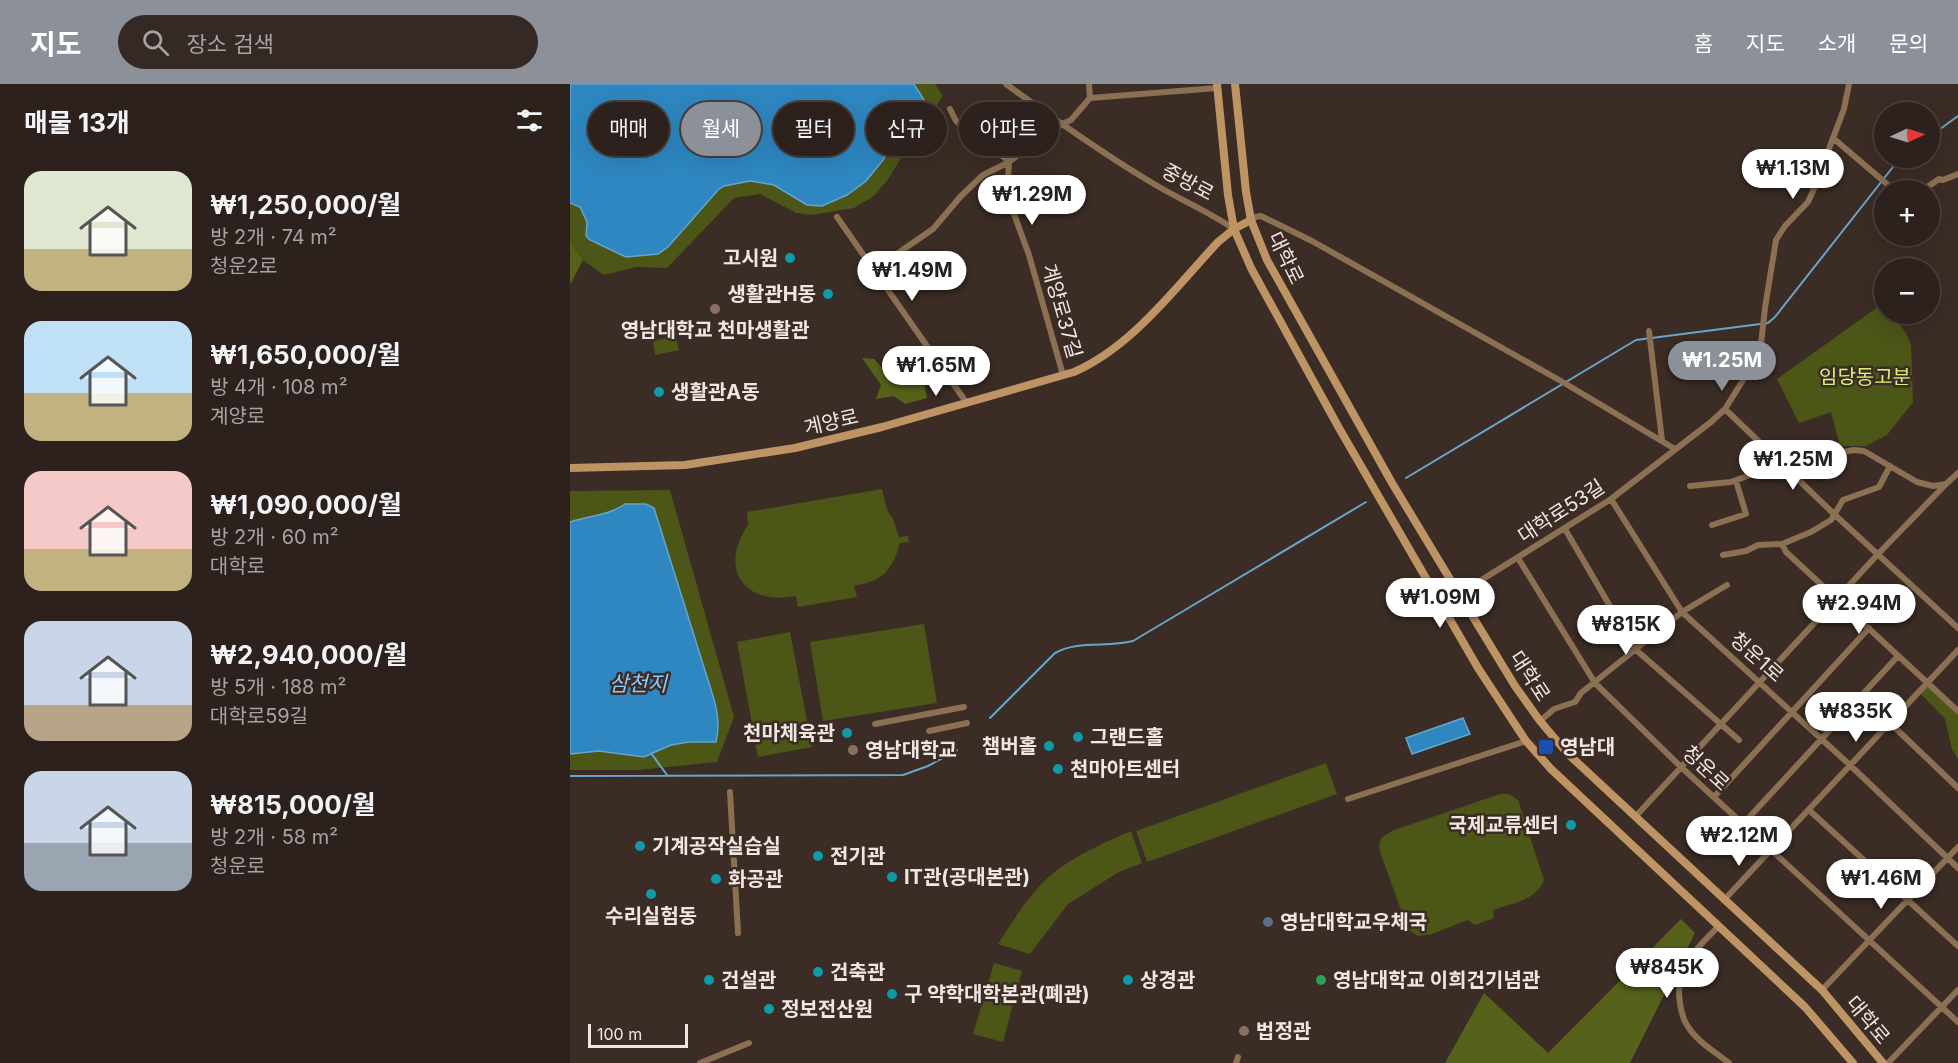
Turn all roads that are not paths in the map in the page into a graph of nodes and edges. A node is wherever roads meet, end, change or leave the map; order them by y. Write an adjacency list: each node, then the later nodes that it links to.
1 (1006, 84): 10 (street, 중방로)
2 (1089, 84): 8 (street)
3 (1161, 84): 7 (street)
4 (1235, 84): 17 (main road, 대학로)
5 (1849, 84): 11 (street, 대학로53길)
6 (1217, 86): 7 (street); 18 (main road)
7 (1161, 93): 8 (street)
8 (1090, 98): 10 (street)
9 (950, 110): 12 (street)
10 (1062, 124): 12 (street); 18 (street, 중방로)
11 (1833, 138): 14 (street); 23 (street, 대학로53길)
12 (1009, 161): 19 (street); 21 (street, 계양로37길)
13 (1958, 174): 15 (street)
14 (1880, 180)
15 (1938, 180)
16 (837, 216): 19 (street)
17 (1251, 220): 18 (main road, 계양로); 24 (street); 42 (main road, 대학로)
18 (1234, 229): 21 (main road, 계양로); 64 (main road)
19 (875, 269): 22 (street)
20 (1649, 331): 24 (street)
21 (1063, 375): 22 (main road, 계양로)
22 (966, 402): 27 (main road, 계양로)
23 (1725, 409): 25 (street, 대학로53길); 28 (street)
24 (1662, 440): 25 (street)
25 (1675, 449): 33 (street, 대학로53길)
26 (1890, 466): 28 (street); 31 (street); 34 (street)
27 (570, 468)
28 (1787, 469): 30 (street); 34 (street)
29 (1958, 473): 31 (street)
30 (1736, 480): 32 (street); 35 (street)
31 (1946, 484): 38 (street)
32 (1690, 486)
33 (1611, 499): 36 (street, 대학로53길); 44 (street, 청운1로)
34 (1835, 515): 37 (street); 38 (street)
35 (1712, 525)
36 (1565, 529): 40 (street, 대학로53길); 47 (street)
37 (1782, 544): 39 (street); 43 (street)
38 (1879, 554): 43 (street); 46 (street)
39 (1723, 555)
40 (1518, 558): 42 (street, 대학로53길); 51 (street, 청운로)
41 (1727, 585): 44 (street)
42 (1459, 594): 56 (main road, 대학로)
43 (1837, 599): 45 (street); 50 (street)
44 (1682, 612): 47 (street); 50 (street, 청운1로)
45 (1869, 628): 49 (street); 54 (street)
46 (1958, 628)
47 (1635, 649): 51 (street); 59 (street)
48 (1958, 650): 52 (street)
49 (1898, 657): 52 (street); 62 (street)
50 (1761, 682): 54 (street, 청운1로); 59 (street)
51 (1595, 683): 56 (street); 66 (street, 청운로)
52 (1928, 684): 55 (street); 60 (street)
53 (964, 707): 58 (street)
54 (1792, 711): 62 (street, 청운1로); 69 (street)
55 (1958, 711)
56 (1540, 721): 72 (main road, 대학로)
57 (966, 723): 61 (street)
58 (875, 724)
59 (1720, 724): 63 (street); 66 (street)
60 (1891, 724): 65 (street); 67 (street)
61 (929, 730)
62 (1822, 739): 65 (street, 청운1로); 73 (street)
63 (1739, 740)
64 (1526, 741): 70 (street); 80 (main road)
65 (1851, 765): 71 (street); 76 (street, 청운1로)
66 (1681, 767): 69 (street, 청운로); 72 (street)
67 (1958, 788)
68 (730, 792): 81 (street)
69 (1714, 797): 73 (street, 청운로)
70 (1348, 799)
71 (1809, 810): 75 (street); 79 (street)
72 (1635, 817): 78 (main road, 대학로)
73 (1743, 824): 75 (street, 청운로)
74 (1958, 847): 76 (street)
75 (1771, 850): 78 (street); 82 (street, 청운로)
76 (1948, 858): 77 (street, 청운1로); 79 (street)
77 (1958, 868)
78 (1724, 900): 84 (main road, 대학로)
79 (1908, 900): 82 (street); 83 (street)
80 (1718, 927): 90 (street); 91 (main road)
81 (738, 933)
82 (1869, 940): 84 (street); 86 (street, 청운로)
83 (1958, 946)
84 (1822, 990): 92 (main road, 대학로)
85 (1958, 990): 86 (street)
86 (1942, 1007): 87 (street, 청운로); 93 (street)
87 (1958, 1022)
88 (749, 1043): 89 (street)
89 (700, 1063)
90 (1729, 1063)
91 (1853, 1063)
92 (1883, 1063)
93 (1888, 1063)

